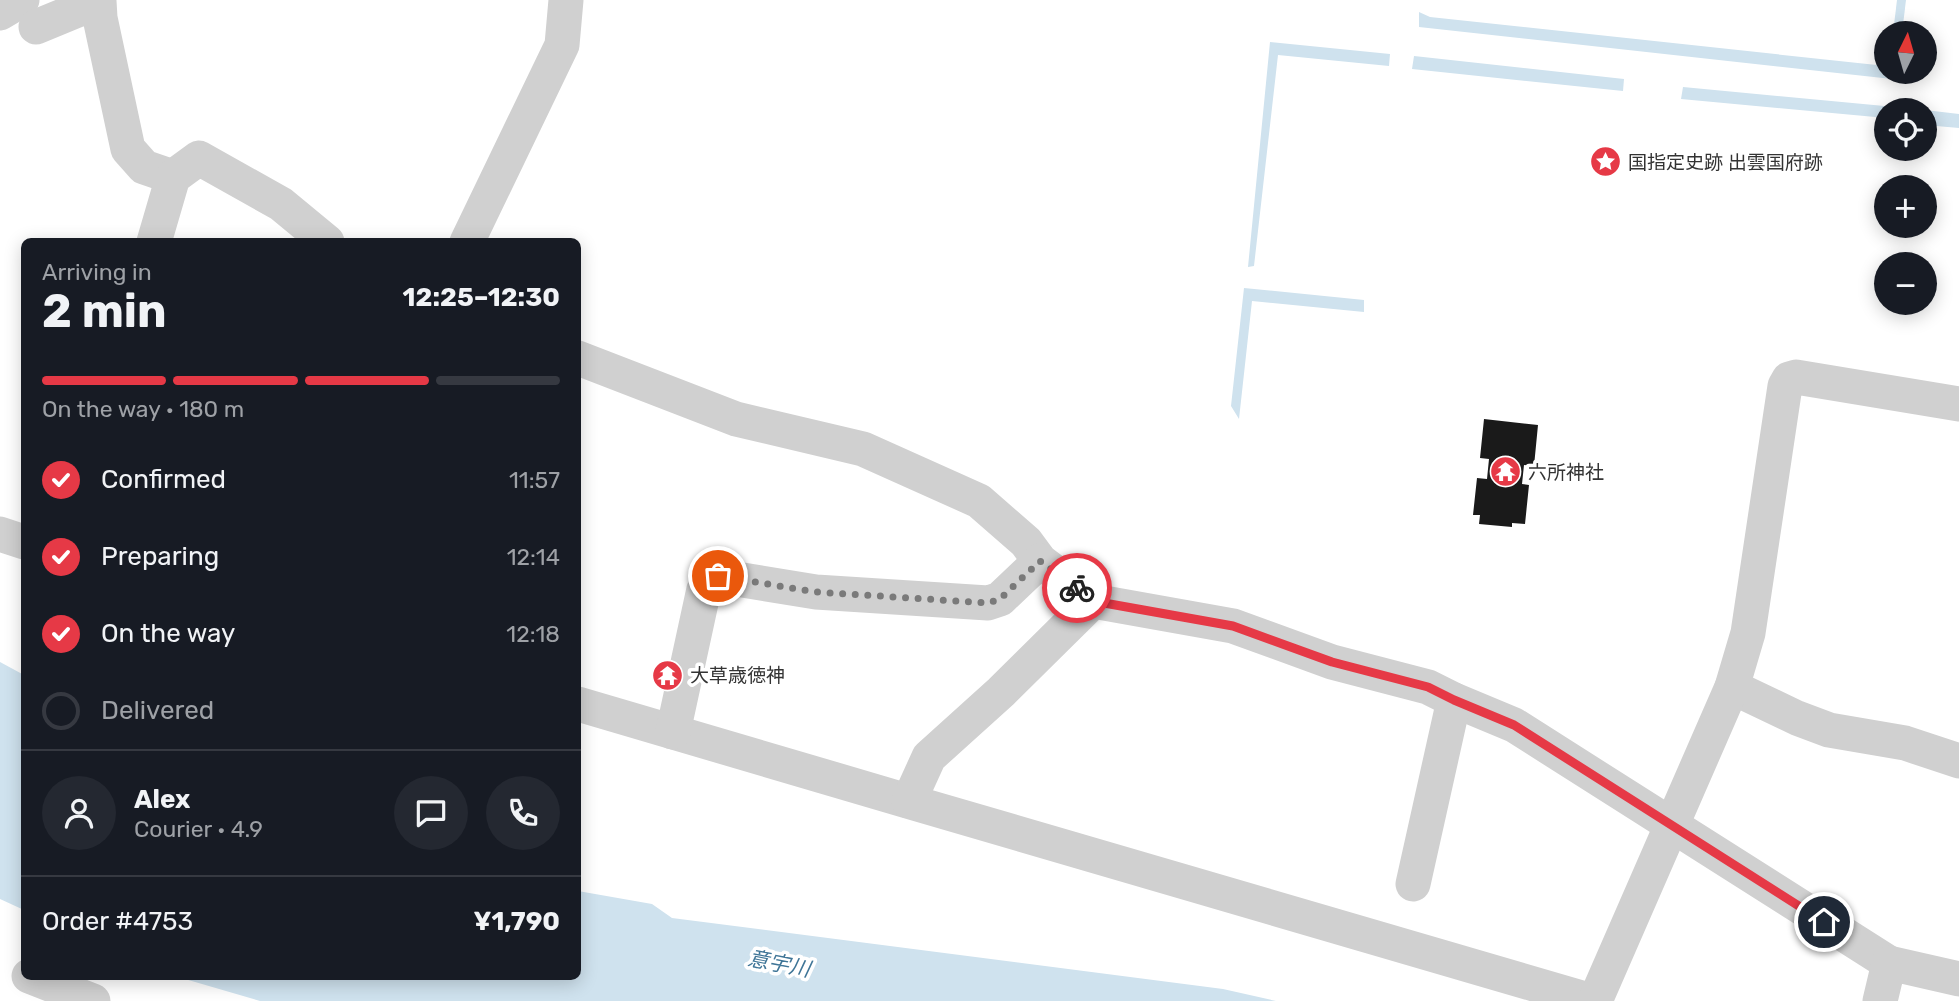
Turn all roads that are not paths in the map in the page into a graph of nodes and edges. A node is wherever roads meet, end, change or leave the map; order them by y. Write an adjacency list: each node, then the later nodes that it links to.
1 (566, 0): 8 (street)
2 (100, 1): 4 (street); 5 (street)
3 (0, 13): 4 (street)
4 (29, 13)
5 (173, 177): 6 (street); 7 (street)
6 (155, 238)
7 (322, 238)
8 (469, 238)
9 (581, 359): 13 (street)
10 (1959, 404): 15 (street)
11 (0, 534): 12 (street)
12 (21, 540)
13 (1040, 561): 14 (street); 18 (street)
14 (1093, 601): 16 (street); 20 (street)
15 (1732, 687): 19 (street); 21 (street)
16 (1454, 700): 21 (street); 22 (street)
17 (581, 706): 18 (street)
18 (673, 732): 20 (street)
19 (1959, 761)
20 (909, 801): 29 (street)
21 (1671, 826): 23 (street); 29 (street)
22 (1413, 884)
23 (1889, 963): 26 (street); 30 (street)
24 (0, 965): 25 (street)
25 (21, 974)
26 (1959, 979)
27 (38, 980): 28 (street)
28 (93, 1001)
29 (1593, 1001)
30 (1880, 1001)

